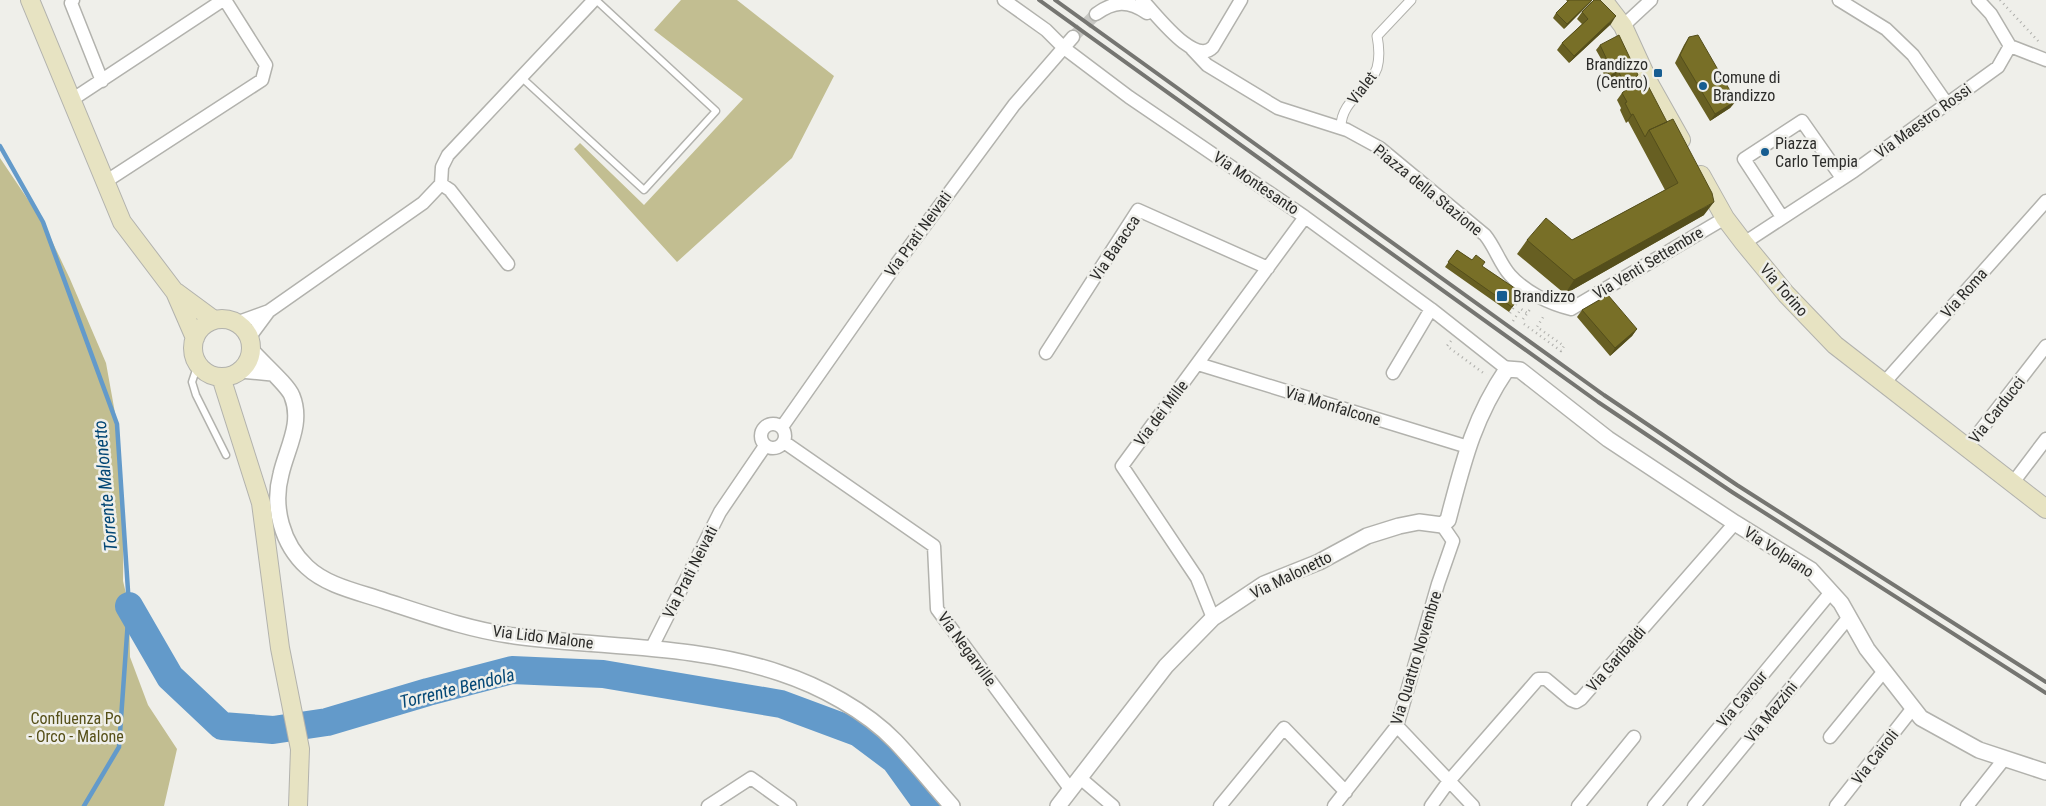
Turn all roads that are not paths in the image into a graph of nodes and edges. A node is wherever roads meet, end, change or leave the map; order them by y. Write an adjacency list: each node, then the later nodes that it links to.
1 (30, 0): 25 (main road)
2 (73, 0): 24 (street)
3 (224, 0): 24 (street); 29 (street)
4 (595, 0): 23 (street); 23 (lane)
5 (1004, 0): 18 (street, Via Montesanto)
6 (1100, 0): 14 (street)
7 (1142, 0): 14 (street)
8 (1242, 0): 20 (street)
9 (1411, 0): 27 (street, Vialet)
10 (1603, 0): 15 (main road, Via Torino)
11 (1651, 0): 15 (street)
12 (1839, 0): 26 (street)
13 (1978, 0): 17 (street)
14 (1156, 18): 19 (street, Piazza della Stazione)
15 (1623, 26): 34 (main road, Via Torino)
16 (1073, 37): 18 (street, Via Prati Neivati)
17 (2010, 46): 21 (street); 26 (street, Via Maestro Rossi)
18 (1064, 48): 32 (street, Via Montesanto); 56 (street, Via Prati Neivati)
19 (1192, 49): 20 (street); 22 (street, Piazza della Stazione)
20 (1210, 50): 22 (street)
21 (2043, 59)
22 (1213, 67): 27 (street, Piazza della Stazione)
23 (522, 76): 30 (street)
24 (102, 81): 25 (street)
25 (70, 101): 29 (main road)
26 (1947, 104): 28 (street, Via Maestro Rossi)
27 (1341, 128): 39 (street, Piazza della Stazione)
28 (1842, 178): 33 (street, Via Maestro Rossi); 33 (street)
29 (105, 182): 38 (main road)
30 (441, 184): 36 (street); 41 (street)
31 (2046, 201): 55 (street, Via Roma)
32 (1305, 217): 37 (street, Via dei Mille); 40 (street, Via Montesanto)
33 (1782, 217): 35 (street, Via Maestro Rossi)
34 (1725, 218): 35 (main road, Via Torino); 39 (street, Via Venti Settembre)
35 (1744, 243): 55 (main road, Via Torino)
36 (508, 264)
37 (1268, 268): 47 (street, Via Baracca); 49 (street, Via dei Mille)
38 (176, 292): 42 (main road); 44 (main road)
39 (1571, 308)
40 (1431, 309): 50 (street, Via Montesanto); 53 (street)
41 (269, 311): 43 (street); 45 (street)
42 (214, 320): 43 (main road); 44 (main road)
43 (236, 323): 45 (main road)
44 (195, 338): 48 (main road)
45 (250, 344): 51 (main road); 52 (street, Via Lido Malone)
46 (2046, 346): 61 (street, Via Carducci)
47 (1046, 353)
48 (198, 364): 54 (main road); 62 (lane)
49 (1198, 364): 60 (street, Via Monfalcone); 69 (street, Via dei Mille)
50 (1507, 369): 60 (street); 65 (street, Via Volpiano)
51 (240, 370): 52 (street); 54 (main road)
52 (272, 373): 70 (street, Via Lido Malone)
53 (1393, 373)
54 (221, 377): 82 (main road)
55 (1883, 384): 61 (main road, Via Torino)
56 (782, 427): 58 (street); 59 (street)
57 (2046, 439): 63 (street)
58 (784, 442): 59 (street); 80 (street, Via Negarville)
59 (765, 446): 70 (street, Via Prati Neivati)
60 (1468, 447): 66 (street)
61 (1966, 449): 63 (main road, Via Torino)
62 (226, 454)
63 (2012, 484): 64 (main road, Via Torino)
64 (2046, 509)
65 (1735, 523): 67 (street, Via Volpiano); 79 (street, Via Garibaldi)
66 (1442, 525): 69 (street, Via Malonetto); 73 (street, Via Quattro Novembre)
67 (1831, 592): 68 (street, Via Volpiano); 93 (street, Via Cavour)
68 (1848, 617): 71 (street, Via Volpiano); 94 (street, Via Mazzini)
69 (1213, 618): 78 (street, Via Malonetto)
70 (651, 649): 85 (street, Via Lido Malone)
71 (1884, 671): 72 (street, Via Volpiano); 74 (street)
72 (1913, 708): 76 (street, Via Volpiano); 95 (street, Via Cairoli)
73 (1397, 726): 79 (street); 81 (street, Via Quattro Novembre)
74 (1830, 737)
75 (1634, 738): 92 (street)
76 (2005, 758): 77 (street, Via Volpiano); 96 (street)
77 (2046, 772)
78 (1079, 777): 80 (street, Via Malonetto); 87 (street)
79 (1449, 781): 90 (street, Via Garibaldi); 91 (street)
80 (1071, 790): 86 (street, Via Malonetto)
81 (1346, 792): 88 (street); 89 (street, Via Quattro Novembre)
82 (298, 806)
83 (708, 806): 84 (street)
84 (790, 806)
85 (952, 806)
86 (1058, 806)
87 (1113, 806)
88 (1220, 806)
89 (1334, 806)
90 (1431, 806)
91 (1473, 806)
92 (1578, 806)
93 (1654, 806)
94 (1694, 806)
95 (1836, 806)
96 (1968, 806)

